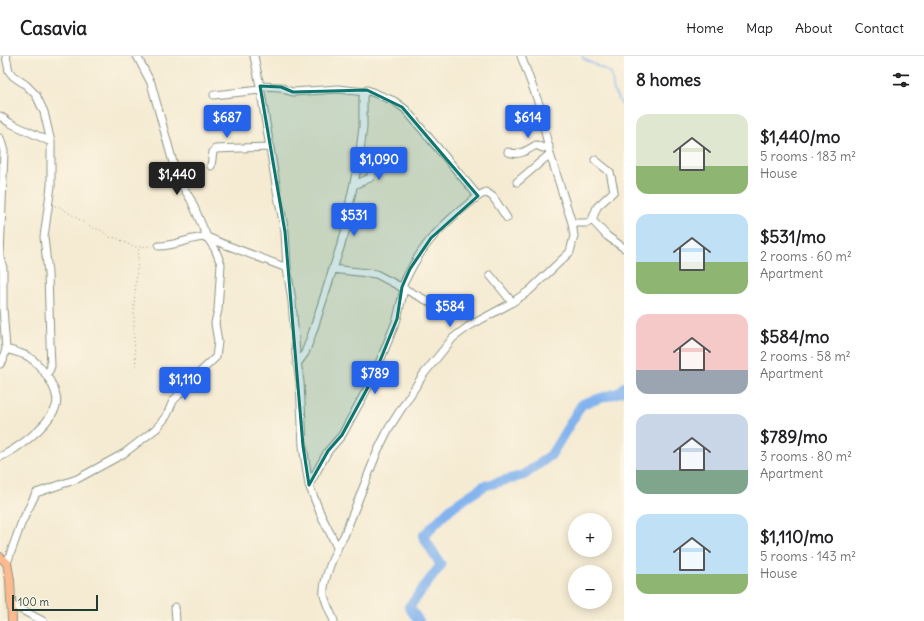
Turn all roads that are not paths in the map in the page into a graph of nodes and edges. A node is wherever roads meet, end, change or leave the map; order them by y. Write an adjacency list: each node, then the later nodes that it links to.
1 (6, 56): 10 (street)
2 (137, 56): 23 (street)
3 (254, 56): 5 (street)
4 (521, 56): 12 (street)
5 (260, 88): 6 (street); 7 (street); 11 (street)
6 (365, 92): 18 (street); 19 (street)
7 (214, 95)
8 (0, 116): 10 (street)
9 (0, 138): 26 (street)
10 (51, 142): 36 (street)
11 (270, 147): 16 (street); 27 (street)
12 (550, 150): 13 (street); 17 (street); 22 (street)
13 (508, 152)
14 (394, 160): 18 (street)
15 (595, 160): 21 (street)
16 (211, 166)
17 (517, 182)
18 (354, 185): 28 (street)
19 (478, 196): 20 (street); 30 (street)
20 (507, 218)
21 (592, 220): 22 (street); 25 (street)
22 (572, 223): 31 (street)
23 (207, 237): 24 (street); 27 (street); 41 (street)
24 (159, 246)
25 (624, 248)
26 (0, 257): 33 (street)
27 (287, 268): 35 (street)
28 (332, 269): 30 (street); 35 (street)
29 (490, 275): 31 (street)
30 (403, 288): 32 (street); 38 (street)
31 (512, 302): 39 (street)
32 (443, 309)
33 (6, 349): 34 (street); 36 (street)
34 (0, 364)
35 (298, 364): 38 (street)
36 (46, 374): 37 (street)
37 (0, 457)
38 (309, 485): 39 (street)
39 (337, 547): 48 (street)
40 (0, 557): 41 (main road)
41 (7, 563): 42 (main road)
42 (12, 605): 44 (main road); 46 (street)
43 (175, 607): 47 (street)
44 (12, 618): 45 (street)
45 (5, 621)
46 (43, 621)
47 (176, 621)
48 (334, 621)

